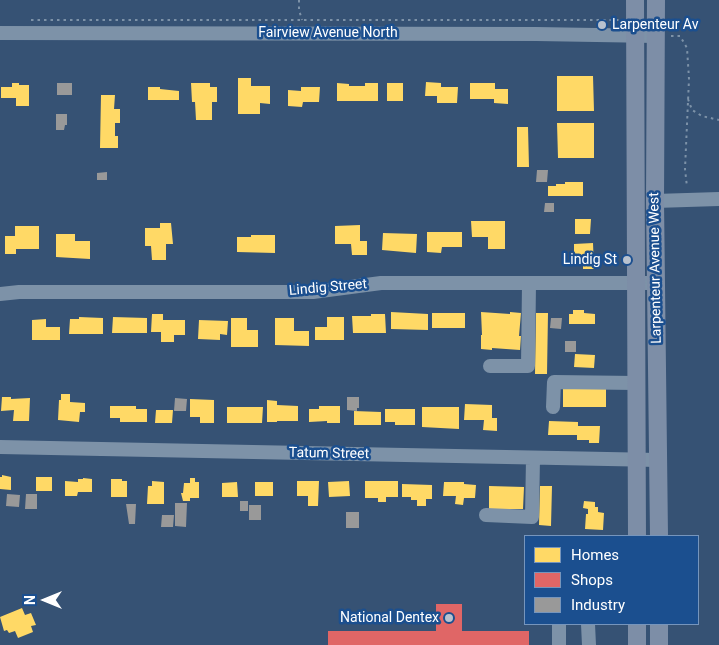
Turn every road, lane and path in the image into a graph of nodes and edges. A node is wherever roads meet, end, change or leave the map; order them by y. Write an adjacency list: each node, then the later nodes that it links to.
1 (300, 0): 6 (path)
2 (635, 0): 9 (main road, Larpenteur Avenue West)
3 (656, 0): 8 (main road, Larpenteur Avenue West)
4 (29, 20): 6 (path)
5 (619, 20): 6 (path)
6 (303, 26): 7 (street, Fairview Avenue North); 9 (street, Fairview Avenue North)
7 (0, 33)
8 (656, 36): 9 (street, Fairview Avenue North); 10 (path); 14 (main road, Larpenteur Avenue West)
9 (635, 37): 16 (main road, Larpenteur Avenue West)
10 (688, 96): 11 (path); 12 (path)
11 (719, 120)
12 (689, 199): 13 (street); 14 (street)
13 (719, 199)
14 (655, 201): 17 (main road, Larpenteur Avenue West)
15 (529, 283): 16 (street, Lindig Street); 18 (street, Lindig Street); 19 (street)
16 (635, 283): 17 (street, Lindig Street); 20 (main road, Larpenteur Avenue West)
17 (657, 284): 25 (main road, Larpenteur Avenue West)
18 (0, 294)
19 (490, 366)
20 (636, 383): 21 (street); 24 (main road, Larpenteur Avenue West)
21 (553, 407)
22 (0, 447): 23 (street, Tatum Street)
23 (533, 458): 24 (street, Tatum Street); 26 (street)
24 (637, 460): 25 (street, Tatum Street); 27 (main road, Larpenteur Avenue West)
25 (658, 460): 28 (main road, Larpenteur Avenue West)
26 (486, 516)
27 (637, 535)
28 (658, 535)
29 (559, 625): 33 (street)
30 (588, 625): 34 (street)
31 (637, 625): 35 (main road)
32 (659, 625): 36 (main road)
33 (559, 645)
34 (589, 645)
35 (637, 645)
36 (659, 645)

